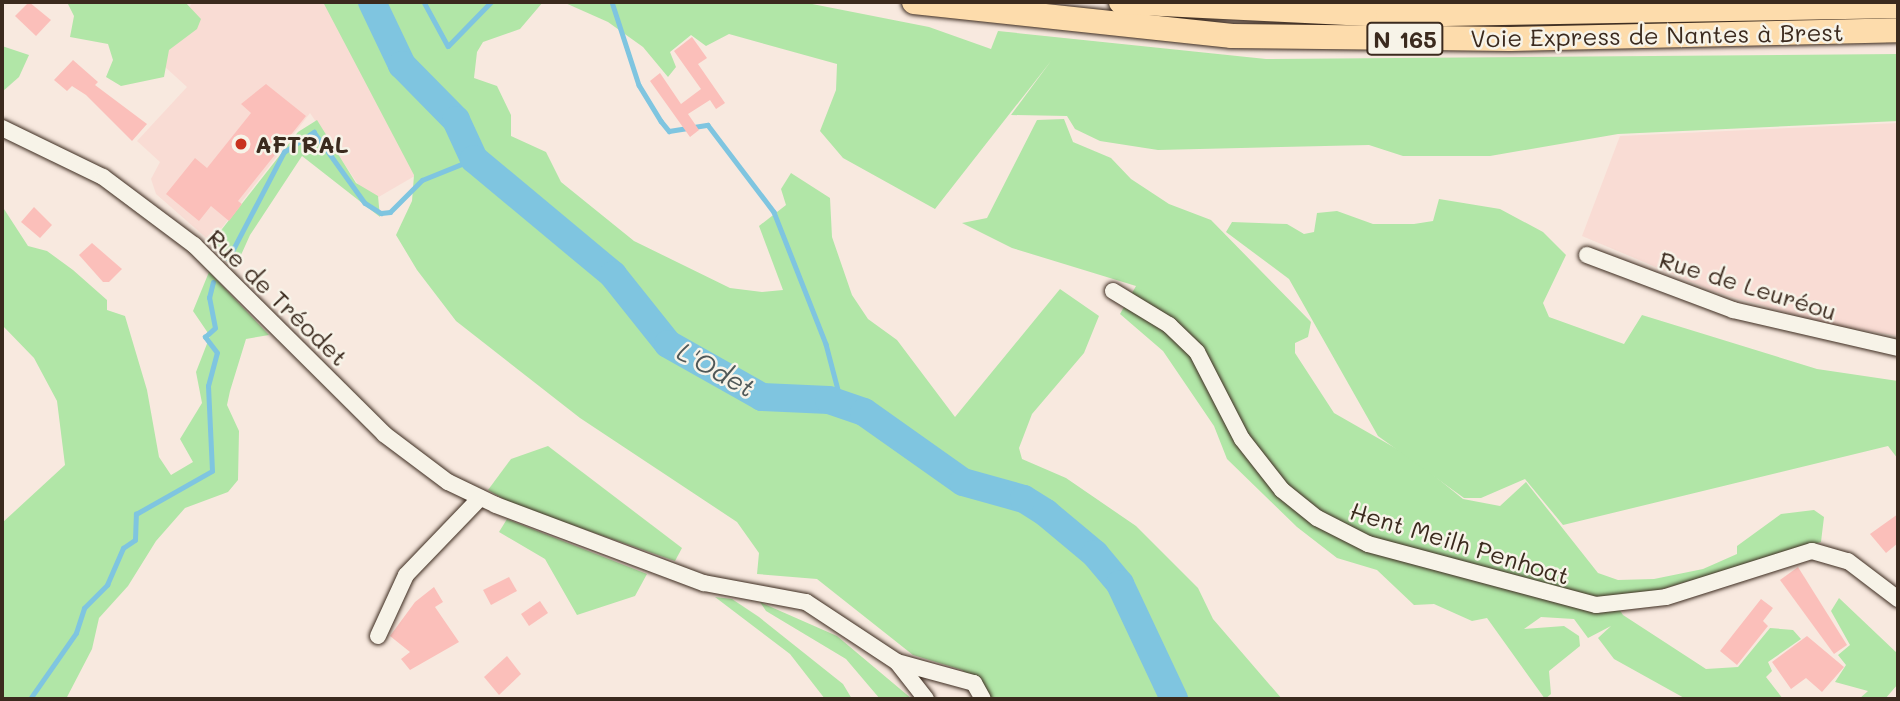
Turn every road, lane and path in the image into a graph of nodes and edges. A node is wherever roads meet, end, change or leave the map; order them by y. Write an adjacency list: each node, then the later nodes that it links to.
1 (914, 2): 4 (highway, Voie Express de Nantes à Brest / N 165)
2 (1121, 2): 3 (highway, Voie Express de Nantes à Brest / N 165)
3 (1898, 6)
4 (1898, 30)
5 (2, 128): 9 (street, Rue de Tréodet)
6 (1587, 255): 8 (street, Rue de Leuréou)
7 (1113, 290): 10 (street, Hent Meilh Penhoat)
8 (1898, 348)
9 (480, 498): 11 (street); 12 (street, Rue de Tréodet)
10 (1898, 599)
11 (378, 636)
12 (897, 662): 13 (street); 14 (street)
13 (926, 699)
14 (983, 699)

